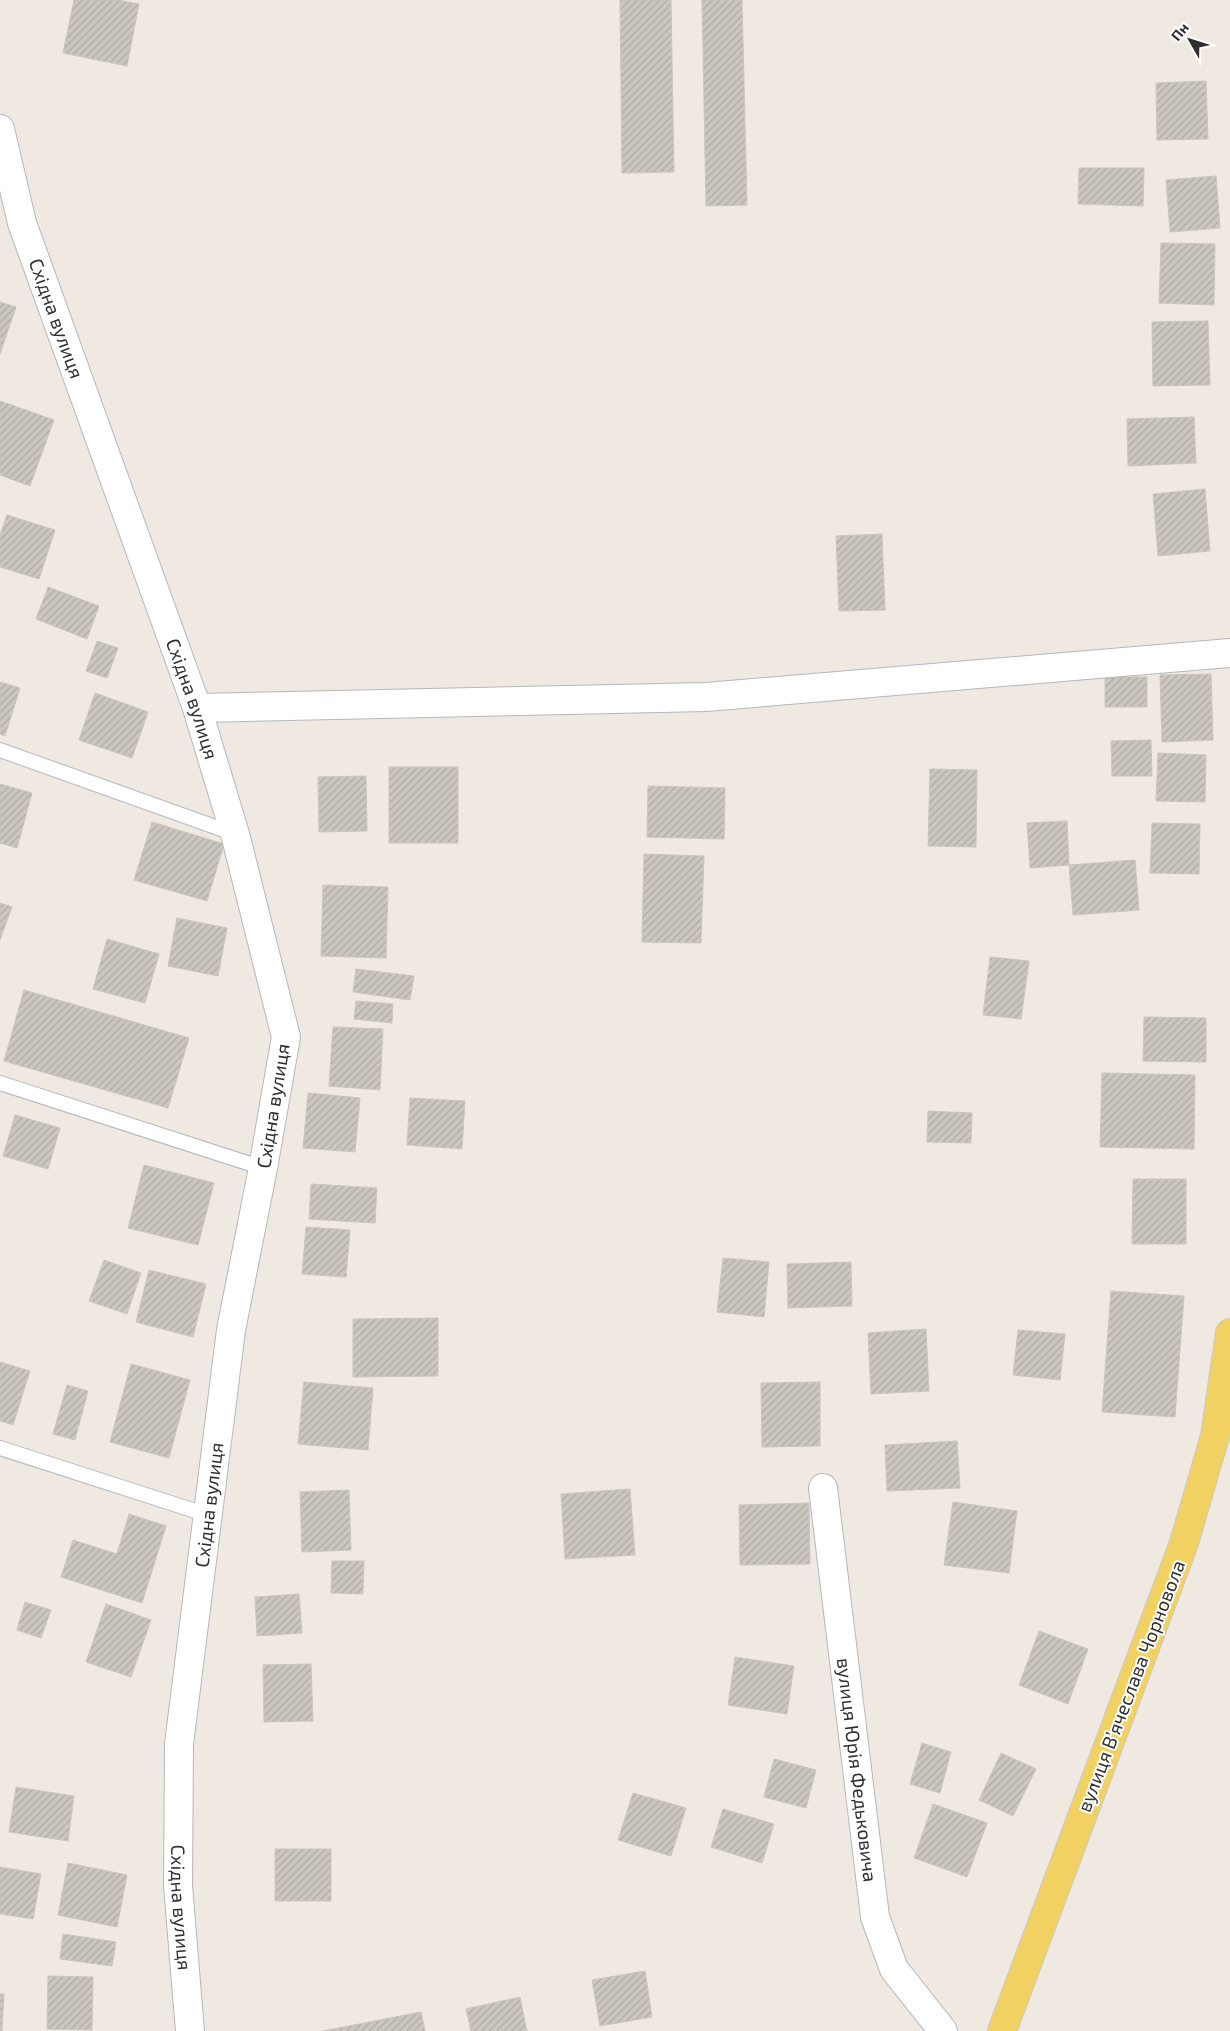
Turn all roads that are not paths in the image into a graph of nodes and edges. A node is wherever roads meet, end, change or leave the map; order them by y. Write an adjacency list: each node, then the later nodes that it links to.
1 (0, 129): 3 (street, Східна вулиця)
2 (1230, 653): 3 (street)
3 (197, 708): 5 (street, Східна вулиця)
4 (0, 750): 5 (lane)
5 (235, 834): 7 (street, Східна вулиця)
6 (0, 1083): 7 (lane)
7 (263, 1168): 11 (street, Східна вулиця)
8 (1230, 1333): 14 (main road, вулиця Вʼячеслава Чорновола)
9 (0, 1448): 11 (lane)
10 (823, 1488): 13 (street, вулиця Юрія Федьковича)
11 (208, 1515): 12 (street, Східна вулиця)
12 (190, 2031)
13 (943, 2031)
14 (1002, 2031)

